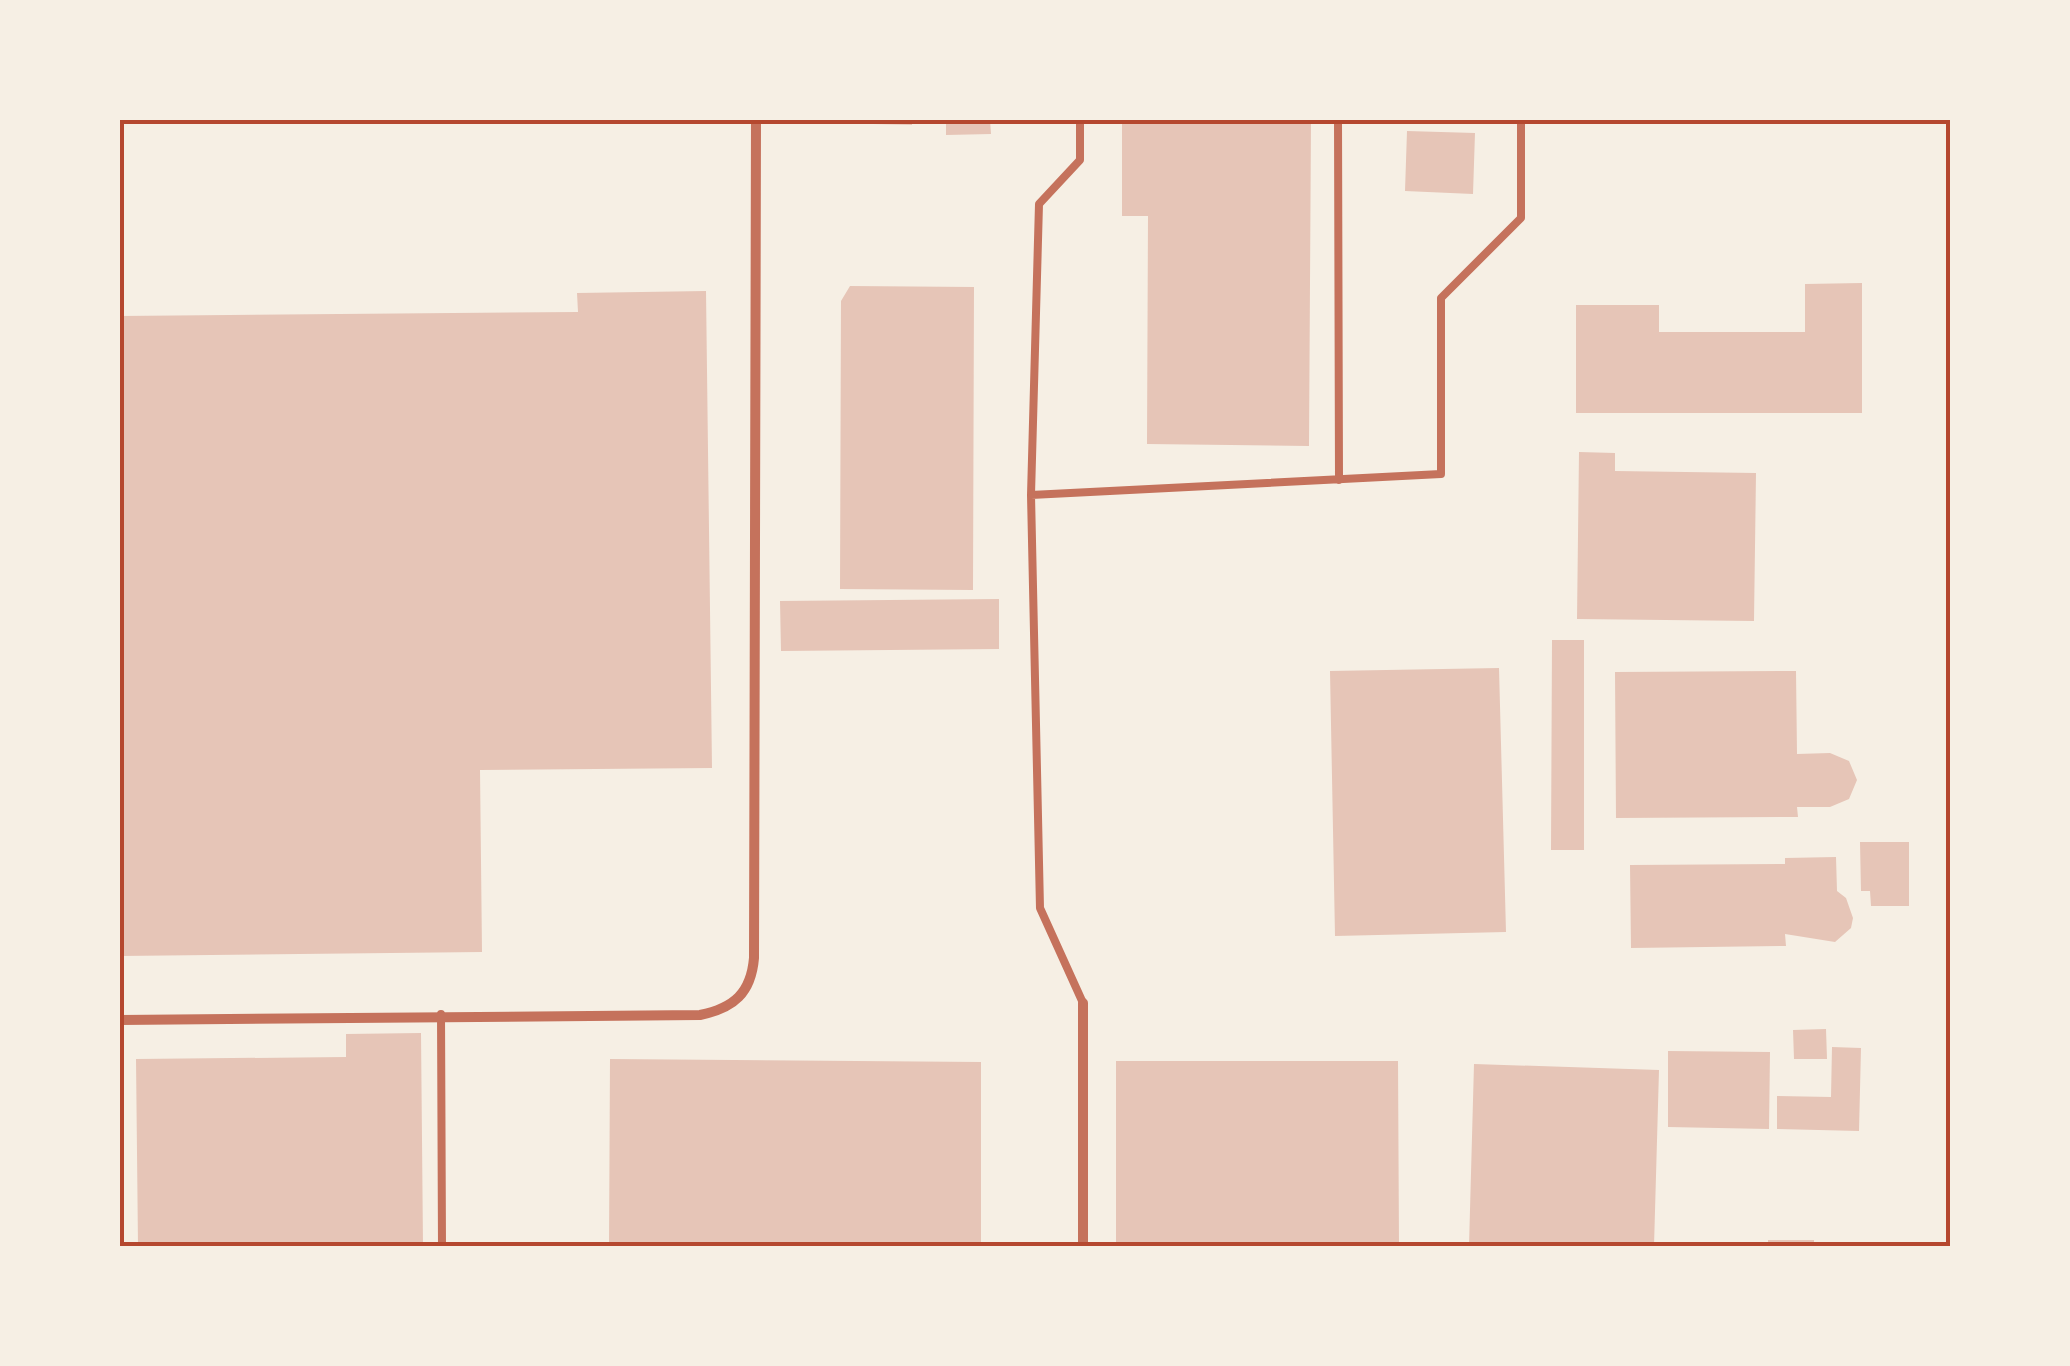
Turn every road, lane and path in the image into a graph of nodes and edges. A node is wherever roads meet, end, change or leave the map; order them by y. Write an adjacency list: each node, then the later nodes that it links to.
1 (756, 120): 8 (street)
2 (1080, 120): 6 (lane)
3 (1338, 120): 5 (lane)
4 (1521, 120): 5 (lane)
5 (1339, 480): 6 (lane)
6 (1031, 494): 7 (lane)
7 (1082, 1002): 11 (street)
8 (442, 1014): 9 (street); 10 (lane)
9 (120, 1020)
10 (442, 1246)
11 (1083, 1246)

